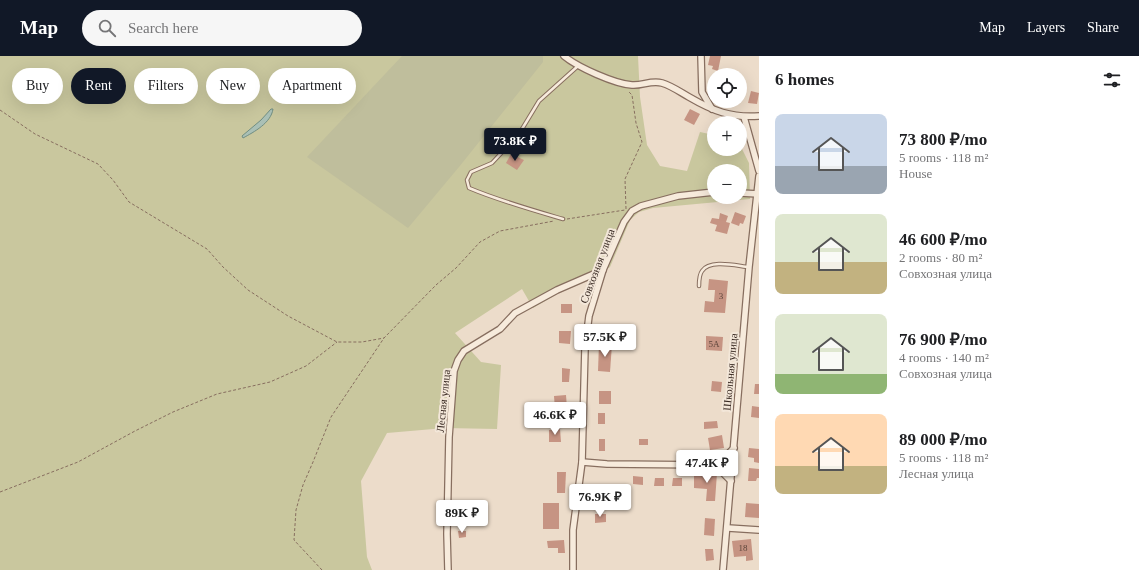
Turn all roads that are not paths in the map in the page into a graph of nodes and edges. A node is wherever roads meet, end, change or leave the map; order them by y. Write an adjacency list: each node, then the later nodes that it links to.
1 (564, 56): 3 (street)
2 (701, 56): 4 (street)
3 (579, 65): 4 (street); 14 (lane)
4 (712, 110): 5 (street)
5 (739, 116)
6 (759, 116): 7 (street)
7 (747, 117)
8 (747, 128): 9 (street)
9 (759, 170)
10 (759, 176): 13 (street, Школьная улица)
11 (707, 193): 16 (street, Совхозная улица)
12 (747, 193): 13 (street)
13 (758, 194): 15 (street, Школьная улица)
14 (563, 220)
15 (749, 267): 17 (lane); 18 (street, Школьная улица)
16 (603, 270): 19 (street, Совхозная улица); 24 (street, Лесная улица)
17 (699, 286)
18 (734, 448): 20 (street); 21 (street, Школьная улица)
19 (582, 462): 20 (street); 25 (street, Совхозная улица)
20 (711, 465): 21 (street)
21 (731, 481): 22 (street, Школьная улица)
22 (728, 528): 23 (street); 26 (street, Школьная улица)
23 (759, 530)
24 (448, 570)
25 (574, 570)
26 (723, 570)

